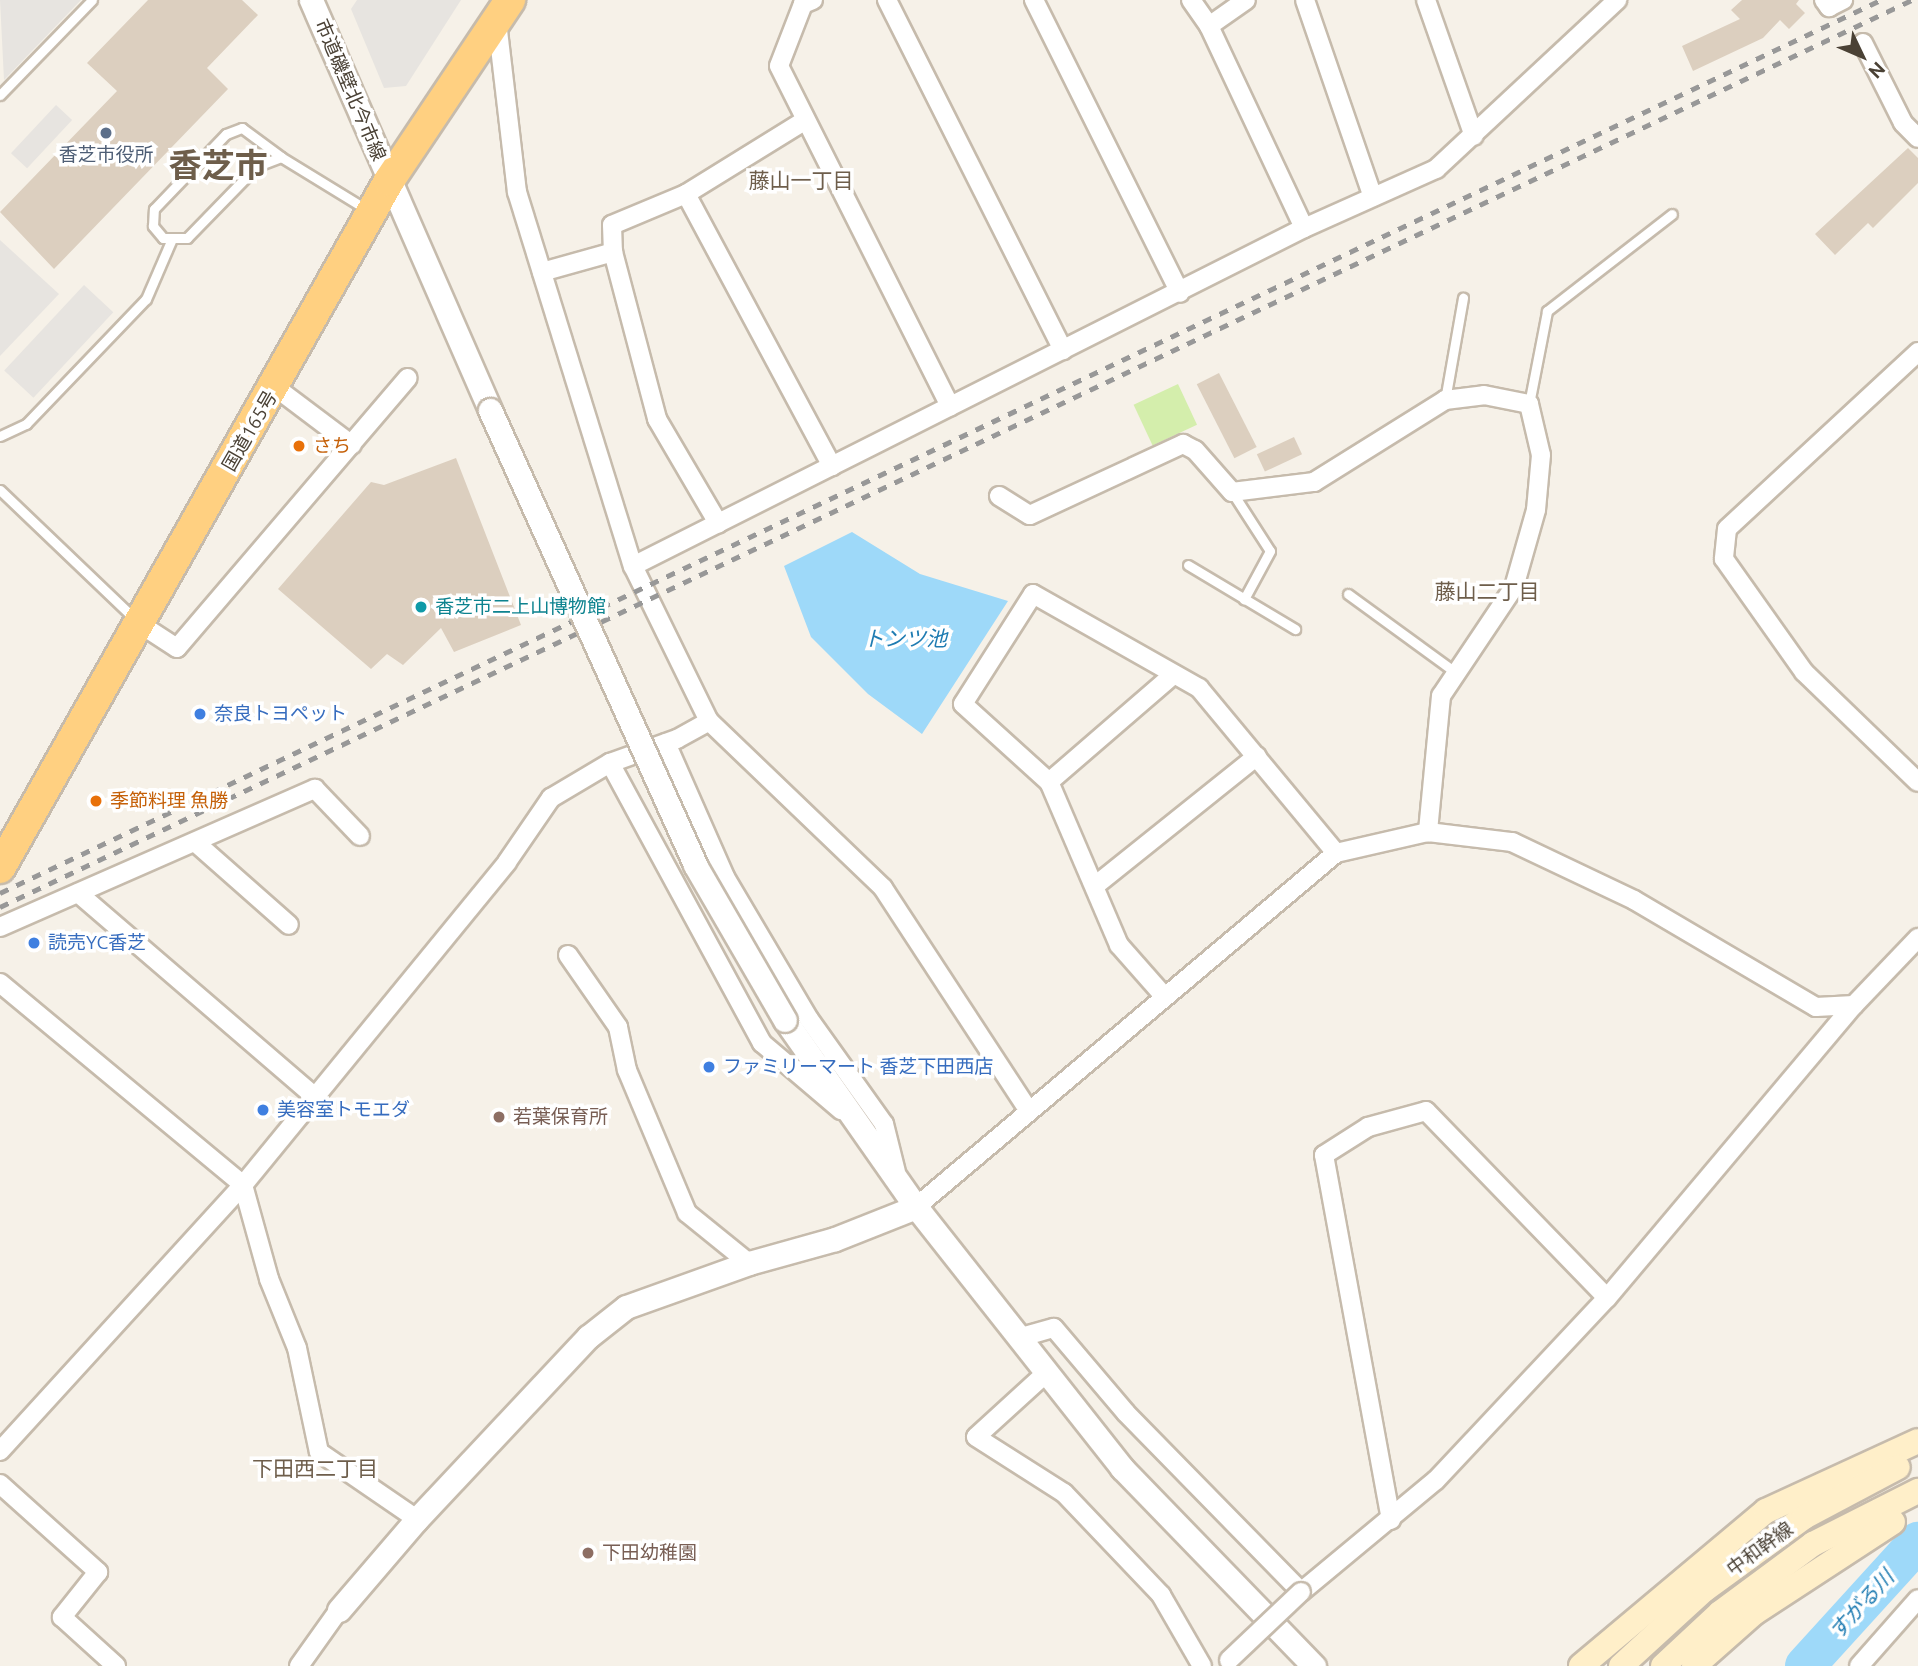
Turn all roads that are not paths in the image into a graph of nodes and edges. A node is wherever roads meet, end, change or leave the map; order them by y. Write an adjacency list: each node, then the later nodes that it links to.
1 (92, 0): 16 (lane)
2 (311, 0): 21 (street, 市道磯壁北今市線)
3 (887, 0): 32 (street)
4 (1034, 0): 30 (street)
5 (1191, 0): 14 (street)
6 (1246, 0): 14 (street)
7 (1305, 0): 23 (street)
8 (1617, 0): 18 (street)
9 (1824, 0): 10 (street)
10 (1843, 0)
11 (806, 1): 17 (street)
12 (1428, 1): 18 (street)
13 (504, 11): 21 (highway, 国道165号); 29 (street)
14 (1209, 26): 26 (street)
15 (1863, 43): 19 (street)
16 (0, 95)
17 (804, 121): 22 (street); 38 (street)
18 (1474, 136): 23 (street)
19 (1918, 138)
20 (281, 157): 24 (lane); 27 (lane); 27 (lane)
21 (389, 181): 24 (highway, 国道165号); 76 (street, 市道磯壁北今市線, bridge)
22 (686, 194): 28 (street); 41 (street)
23 (1373, 197): 26 (street)
24 (372, 212): 35 (highway, 国道165号)
25 (1672, 214): 37 (lane)
26 (1304, 228): 30 (street)
27 (171, 241): 39 (lane)
28 (613, 252): 29 (street); 45 (street)
29 (542, 272): 47 (street)
30 (1180, 293): 32 (street)
31 (1463, 298): 36 (lane)
32 (1063, 350): 38 (street)
33 (1918, 352): 59 (street)
34 (408, 378): 40 (street)
35 (275, 387): 40 (street); 50 (highway, 国道165号)
36 (1445, 401): 37 (street); 43 (street)
37 (1530, 404): 52 (street)
38 (950, 407): 41 (street)
39 (0, 436)
40 (352, 445): 50 (street)
41 (832, 466): 45 (street)
42 (0, 489): 50 (lane)
43 (1232, 492): 44 (street); 49 (lane)
44 (999, 496)
45 (718, 523): 47 (street)
46 (1188, 565): 49 (lane)
47 (633, 566): 54 (street)
48 (1348, 594): 52 (lane)
49 (1244, 598): 51 (lane)
50 (140, 624): 64 (highway, 国道165号)
51 (1295, 629)
52 (1455, 672): 60 (street)
53 (1174, 674): 56 (street); 58 (street); 58 (street)
54 (709, 721): 55 (street); 75 (street)
55 (666, 743): 57 (street); 77 (street)
56 (1257, 756): 63 (street); 65 (street)
57 (610, 764): 74 (street); 76 (street)
58 (1049, 782): 65 (street)
59 (1918, 782)
60 (1428, 832): 63 (street); 73 (street)
61 (360, 836): 62 (street)
62 (195, 842): 66 (street); 67 (street)
63 (1336, 853): 72 (street)
64 (0, 868)
65 (1096, 885): 72 (street)
66 (78, 893): 68 (street); 74 (street)
67 (289, 925)
68 (0, 927)
69 (1918, 938): 73 (street)
70 (568, 954): 80 (street)
71 (0, 984): 78 (street)
72 (1164, 996): 75 (street)
73 (1854, 1005): 81 (street)
74 (315, 1097): 78 (street)
75 (1028, 1110): 79 (street)
76 (857, 1124): 77 (street, 市道磯壁北今市線)
77 (898, 1181): 79 (street, 市道磯壁北今市線)
78 (243, 1185): 85 (street); 90 (street)
79 (916, 1207): 80 (street); 82 (street, 市道磯壁北今市線)
80 (749, 1263): 90 (street)
81 (1606, 1298): 91 (street); 91 (street)
82 (1018, 1338): 83 (street, 市道磯壁北今市線); 92 (street)
83 (1045, 1374): 98 (street); 99 (street, 市道磯壁北今市線)
84 (1918, 1441): 100 (main road)
85 (0, 1451)
86 (1918, 1459): 101 (main road, 中和幹線)
87 (0, 1484): 96 (street)
88 (1918, 1491): 102 (main road, 中和幹線)
89 (1918, 1508): 103 (main road)
90 (417, 1519): 94 (street)
91 (1391, 1520): 92 (street)
92 (1301, 1592): 95 (street, bridge)
93 (1918, 1599): 104 (street)
94 (339, 1610): 97 (street)
95 (1226, 1663)
96 (116, 1666)
97 (299, 1666)
98 (1202, 1666)
99 (1314, 1666)
100 (1581, 1666)
101 (1621, 1666)
102 (1663, 1666)
103 (1694, 1666)
104 (1859, 1666)

